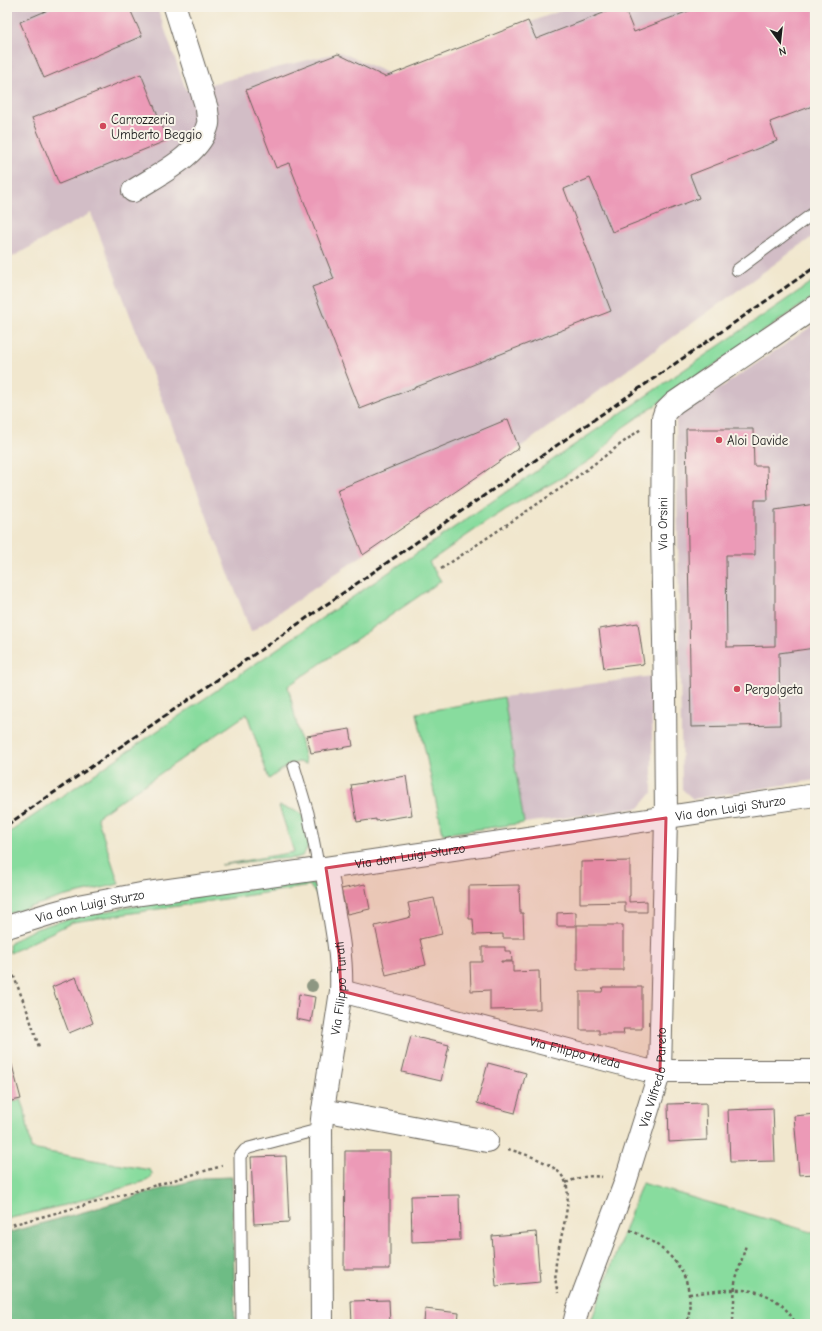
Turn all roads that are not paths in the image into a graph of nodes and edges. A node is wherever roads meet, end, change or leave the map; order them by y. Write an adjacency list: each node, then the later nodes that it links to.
1 (176, 7): 2 (street)
2 (133, 191)
3 (815, 212): 4 (lane)
4 (737, 270)
5 (815, 307): 8 (street, Via Orsini)
6 (294, 766): 9 (lane)
7 (815, 795): 8 (street, Via don Luigi Sturzo)
8 (666, 818): 9 (street, Via don Luigi Sturzo); 12 (street, Via Vilfredo Pareto)
9 (322, 868): 10 (street, Via don Luigi Sturzo); 11 (street, Via Filippo Turati)
10 (7, 927)
11 (340, 992): 12 (street, Via Filippo Meda); 14 (street, Via Filippo Turati)
12 (660, 1071): 13 (street, Via Filippo Meda); 16 (street, Via Vilfredo Pareto)
13 (815, 1071)
14 (322, 1119): 15 (street); 17 (lane); 18 (street, Via Filippo Turati)
15 (495, 1145)
16 (576, 1316)
17 (242, 1324)
18 (322, 1324)

